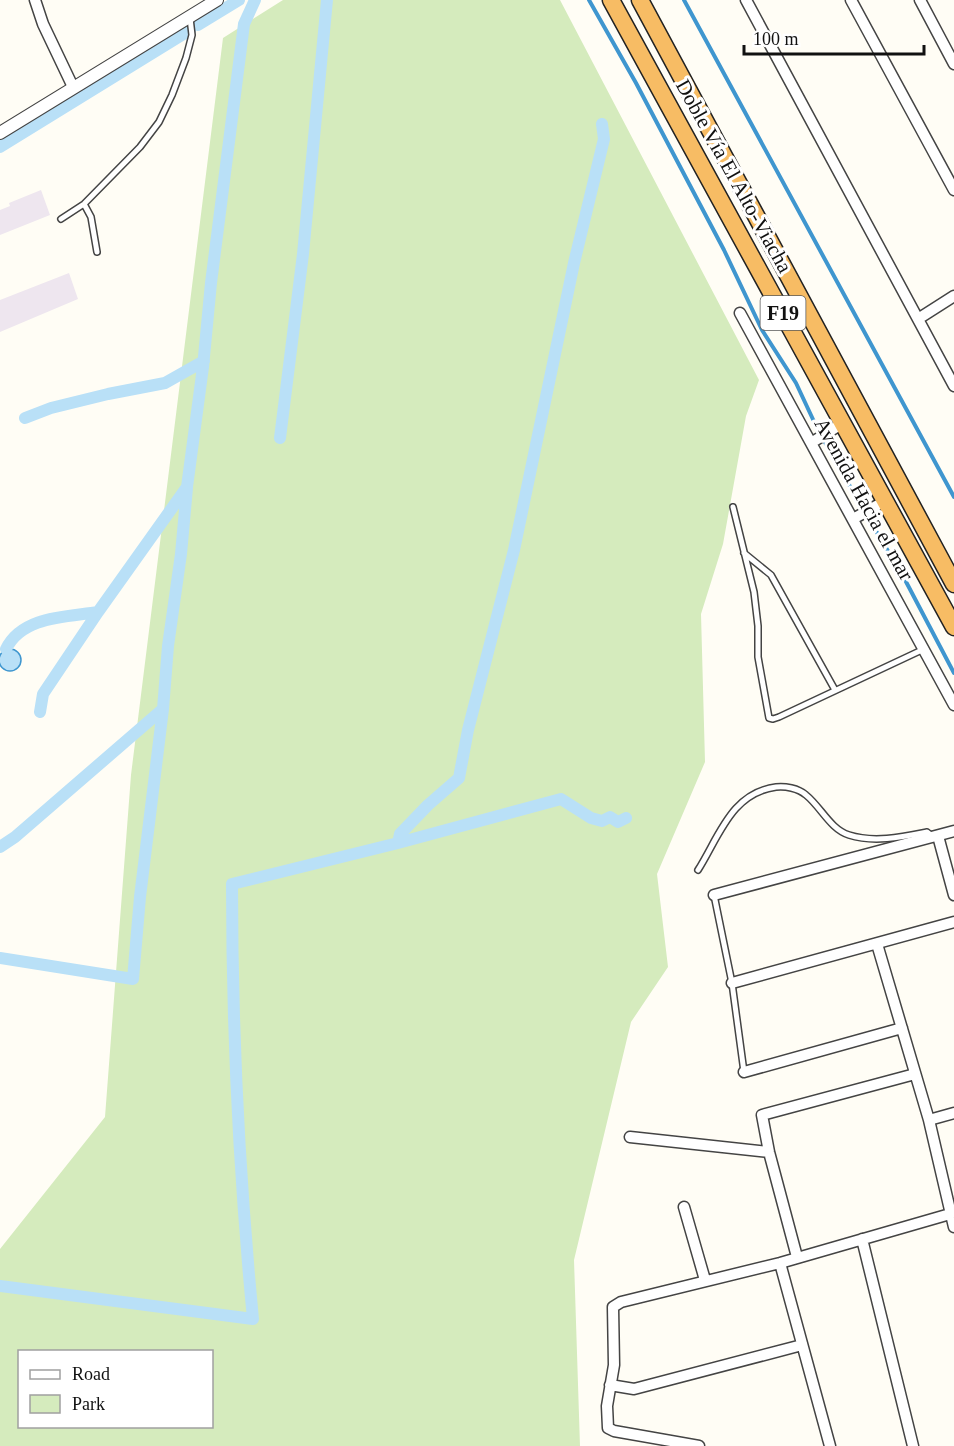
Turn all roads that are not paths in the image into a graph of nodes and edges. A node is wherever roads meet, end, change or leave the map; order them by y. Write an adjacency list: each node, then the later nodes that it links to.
1 (35, 0): 10 (street)
2 (217, 0): 8 (street)
3 (611, 0): 20 (highway, Doble Vía El Alto-Viacha / F19)
4 (640, 0): 26 (highway, Doble Vía El Alto-Viacha / F19)
5 (746, 0): 18 (street)
6 (851, 0): 12 (street)
7 (920, 0): 9 (street)
8 (190, 16): 10 (street); 13 (lane)
9 (954, 64)
10 (73, 87): 11 (street)
11 (0, 133)
12 (954, 190)
13 (84, 204): 14 (lane); 15 (lane)
14 (61, 219)
15 (97, 252)
16 (954, 296): 18 (street)
17 (740, 313): 21 (street, Avenida Hacia el mar)
18 (918, 319): 19 (street)
19 (954, 386)
20 (843, 423): 21 (street); 22 (highway, Doble Vía El Alto-Viacha / F19)
21 (811, 443): 24 (street, Avenida Hacia el mar)
22 (885, 501): 24 (street); 27 (highway, Doble Vía El Alto-Viacha / F19)
23 (733, 507): 25 (lane)
24 (853, 519): 28 (street, Avenida Hacia el mar)
25 (744, 553): 29 (lane); 29 (lane)
26 (954, 584)
27 (954, 627)
28 (924, 649): 29 (lane); 30 (street, Avenida Hacia el mar)
29 (835, 690)
30 (954, 705)
31 (954, 831): 32 (street)
32 (935, 837): 33 (lane); 34 (street); 35 (street)
33 (698, 870)
34 (714, 895): 38 (lane)
35 (954, 895)
36 (954, 922): 37 (street)
37 (878, 944): 38 (street); 39 (street)
38 (732, 983): 40 (lane)
39 (902, 1028): 40 (street); 41 (street)
40 (744, 1072)
41 (915, 1074): 43 (street); 45 (street)
42 (954, 1113): 43 (street)
43 (929, 1120): 47 (street)
44 (630, 1137): 45 (street)
45 (768, 1152): 50 (street)
46 (684, 1207): 52 (street)
47 (950, 1214): 48 (street); 49 (street)
48 (954, 1227)
49 (862, 1239): 50 (street); 57 (street)
50 (797, 1257): 51 (street)
51 (780, 1263): 52 (street); 53 (street)
52 (705, 1280): 54 (street)
53 (802, 1345): 54 (street); 56 (street)
54 (610, 1384): 55 (street)
55 (699, 1446)
56 (830, 1446)
57 (913, 1446)

